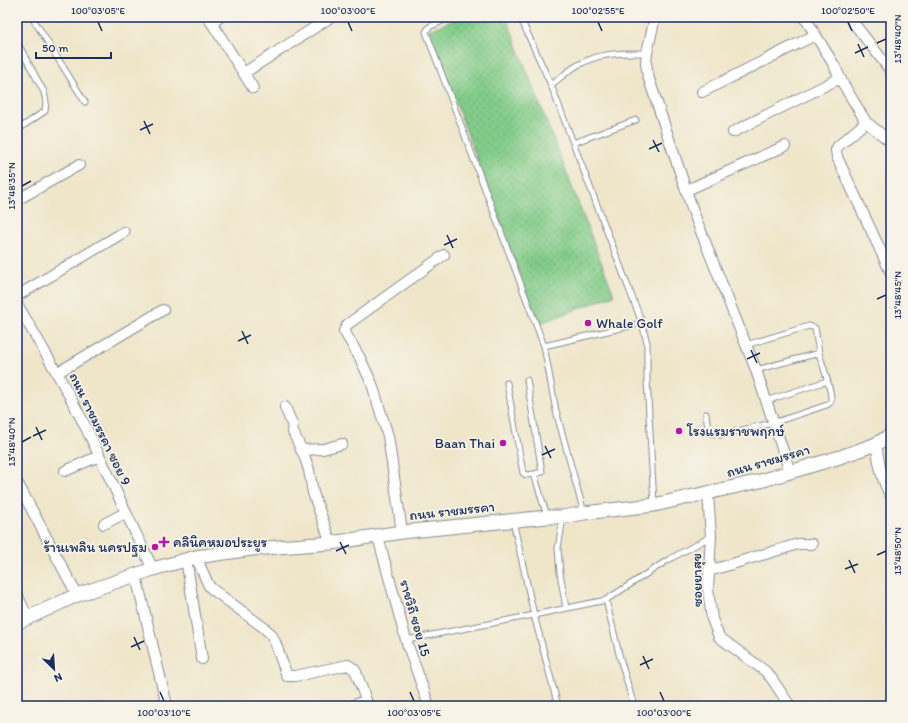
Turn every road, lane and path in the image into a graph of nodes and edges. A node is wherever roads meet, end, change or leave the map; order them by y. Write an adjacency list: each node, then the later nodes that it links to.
1 (32, 17): 18 (lane)
2 (331, 17): 13 (street)
3 (451, 17): 37 (lane)
4 (520, 17): 15 (lane)
5 (655, 17): 11 (street)
6 (803, 17): 9 (street)
7 (849, 17): 12 (street)
8 (213, 19): 13 (street)
9 (815, 35): 14 (street); 17 (street)
10 (17, 42): 21 (lane)
11 (647, 53): 15 (lane); 27 (street)
12 (891, 71)
13 (244, 73): 16 (street)
14 (840, 78): 20 (street); 22 (street)
15 (551, 85): 24 (lane)
16 (253, 88)
17 (702, 92)
18 (85, 102)
19 (636, 120): 24 (lane)
20 (866, 122): 23 (street); 31 (street)
21 (17, 130)
22 (733, 132)
23 (891, 142)
24 (573, 143): 35 (lane)
25 (785, 146): 27 (street)
26 (79, 165): 28 (street)
27 (687, 190): 36 (street)
28 (17, 200)
29 (124, 232): 32 (street)
30 (444, 254): 66 (street)
31 (891, 273)
32 (17, 296)
33 (17, 304): 40 (street, ถนน ราชมรรคา ซอย 9)
34 (163, 310): 40 (street)
35 (642, 323): 37 (lane); 59 (lane)
36 (746, 345): 38 (lane); 39 (street)
37 (544, 346): 61 (lane)
38 (819, 353): 39 (lane); 42 (lane)
39 (756, 370): 44 (street)
40 (57, 373): 52 (street, ถนน ราชมรรคา ซอย 9)
41 (527, 380): 55 (lane)
42 (827, 381): 44 (lane); 47 (lane)
43 (507, 383): 55 (lane)
44 (766, 401): 47 (street)
45 (285, 407): 51 (street)
46 (706, 414): 47 (lane)
47 (773, 423): 54 (street)
48 (891, 435): 50 (street, ถนน ราชมรรคา)
49 (342, 444): 51 (street)
50 (876, 444): 54 (street, ถนน ราชมรรคา); 58 (street)
51 (302, 450): 69 (street)
52 (99, 456): 53 (street); 60 (street, ถนน ราชมรรคา ซอย 9)
53 (65, 471)
54 (790, 472): 57 (street, ถนน ราชมรรคา)
55 (534, 474): 62 (lane)
56 (17, 482): 76 (street)
57 (708, 494): 59 (street, ถนน ราชมรรคา); 67 (street, ซอยยาสุข)
58 (891, 496)
59 (654, 505): 61 (street, ถนน ราชมรรคา)
60 (125, 513): 65 (street); 72 (street, ถนน ราชมรรคา ซอย 9)
61 (584, 513): 63 (street, ถนน ราชมรรคา)
62 (547, 517): 63 (street, ถนน ราชมรรคา); 64 (street, ถนน ราชมรรคา)
63 (563, 517): 78 (lane)
64 (513, 521): 66 (street, ถนน ราชมรรคา); 79 (lane)
65 (104, 524)
66 (402, 532): 68 (street, ถนน ราชมรรคา)
67 (711, 536): 73 (street, ซอยยาสุข); 77 (lane)
68 (378, 537): 69 (street, ถนน ราชมรรคา); 81 (street, ราชวิถี ซอย 15)
69 (331, 543): 71 (street, ถนน ราชมรรคา)
70 (812, 544): 73 (street)
71 (191, 558): 72 (street, ถนน ราชมรรคา); 82 (street); 83 (street)
72 (153, 569): 74 (street, ถนน ราชมรรคา)
73 (709, 571): 89 (street, ซอยยาสุข)
74 (136, 576): 76 (street, ถนน ราชมรรคา); 84 (street)
75 (17, 595): 80 (street)
76 (77, 595): 80 (street, ถนน ราชมรรคา)
77 (606, 600): 78 (lane); 88 (lane)
78 (566, 608): 79 (lane)
79 (534, 615): 81 (lane); 87 (lane)
80 (22, 621)
81 (406, 640): 86 (street, ราชวิถี ซอย 15)
82 (202, 659)
83 (367, 703): 85 (street)
84 (167, 706)
85 (352, 706)
86 (429, 706)
87 (558, 706)
88 (634, 706)
89 (790, 706)

